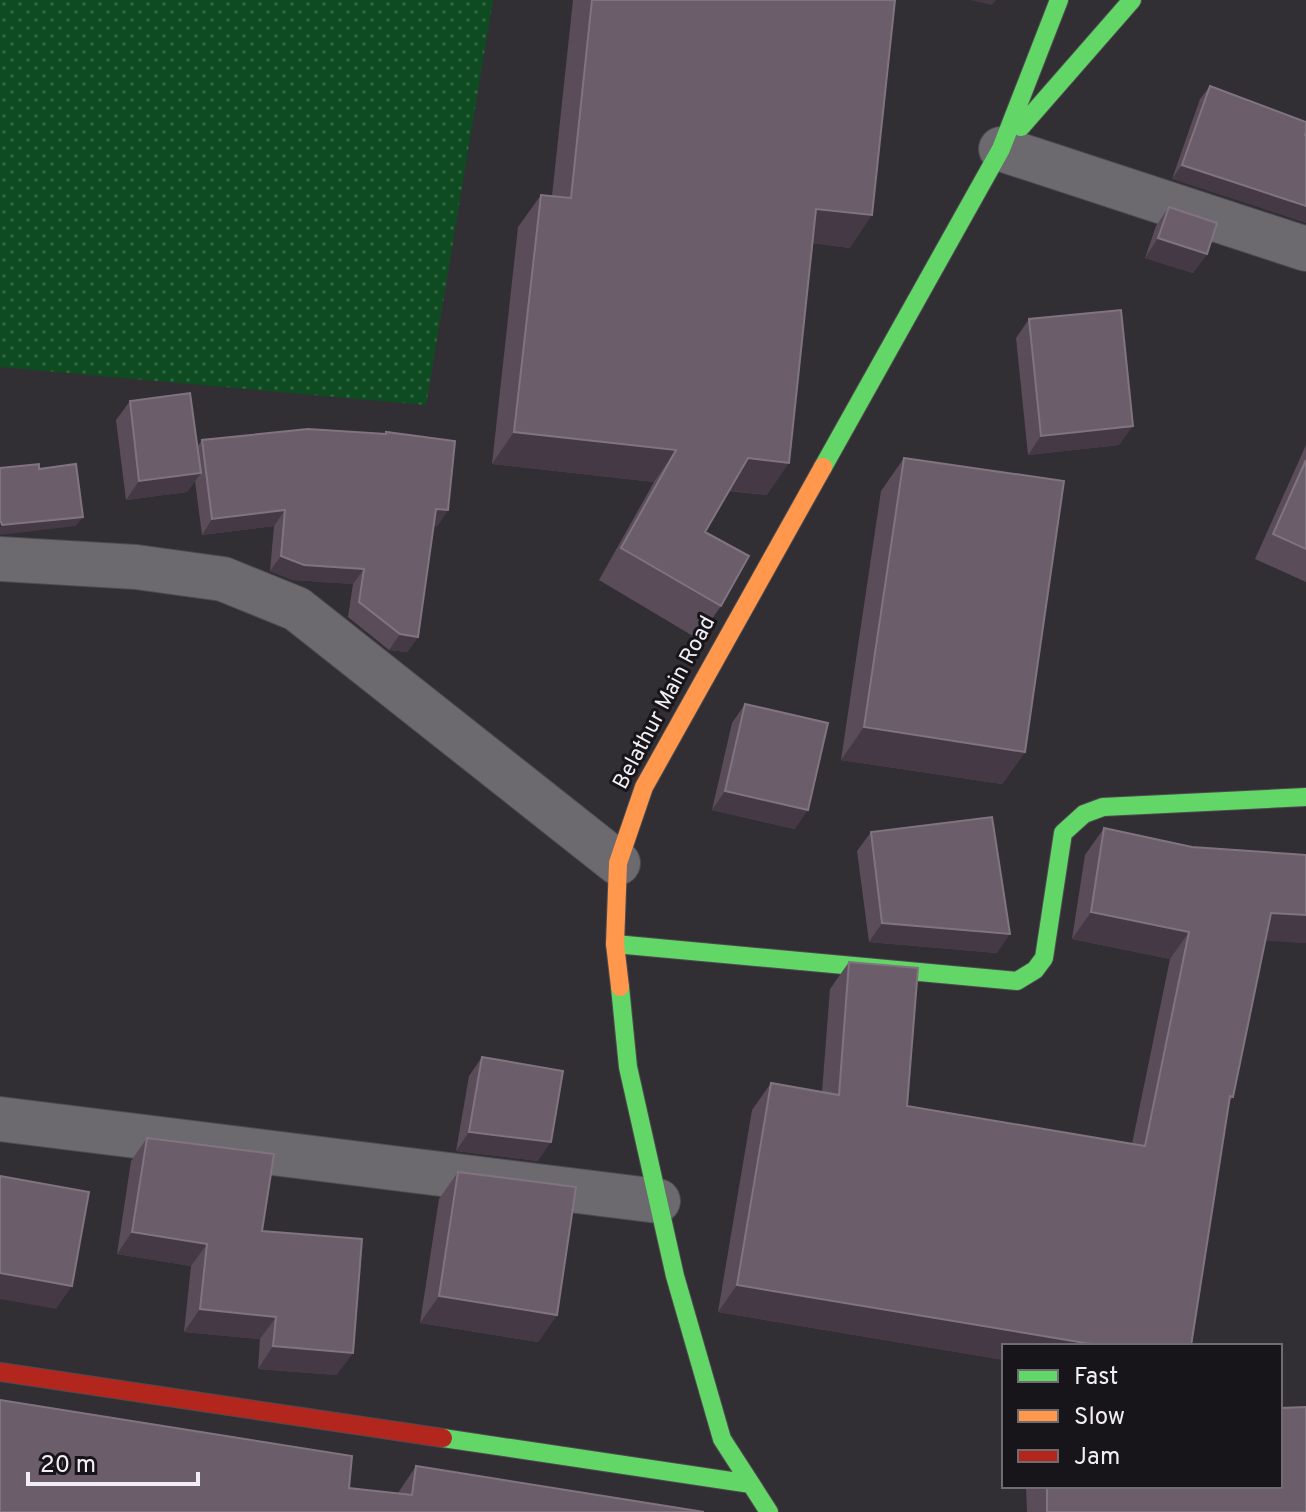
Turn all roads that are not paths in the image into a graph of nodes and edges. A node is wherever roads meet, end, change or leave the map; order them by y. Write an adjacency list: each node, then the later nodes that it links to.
1 (1059, 0): 3 (street, Belathur Main Road)
2 (1132, 0): 3 (street, Belathur Main Road)
3 (1001, 149): 4 (street); 7 (street, Belathur Main Road)
4 (1306, 249)
5 (0, 559): 7 (street)
6 (1306, 797): 8 (street)
7 (618, 863): 8 (street, Belathur Main Road)
8 (615, 944): 10 (street, Belathur Main Road)
9 (0, 1119): 10 (street)
10 (658, 1201): 12 (street, Belathur Main Road)
11 (0, 1372): 12 (street)
12 (760, 1502)

